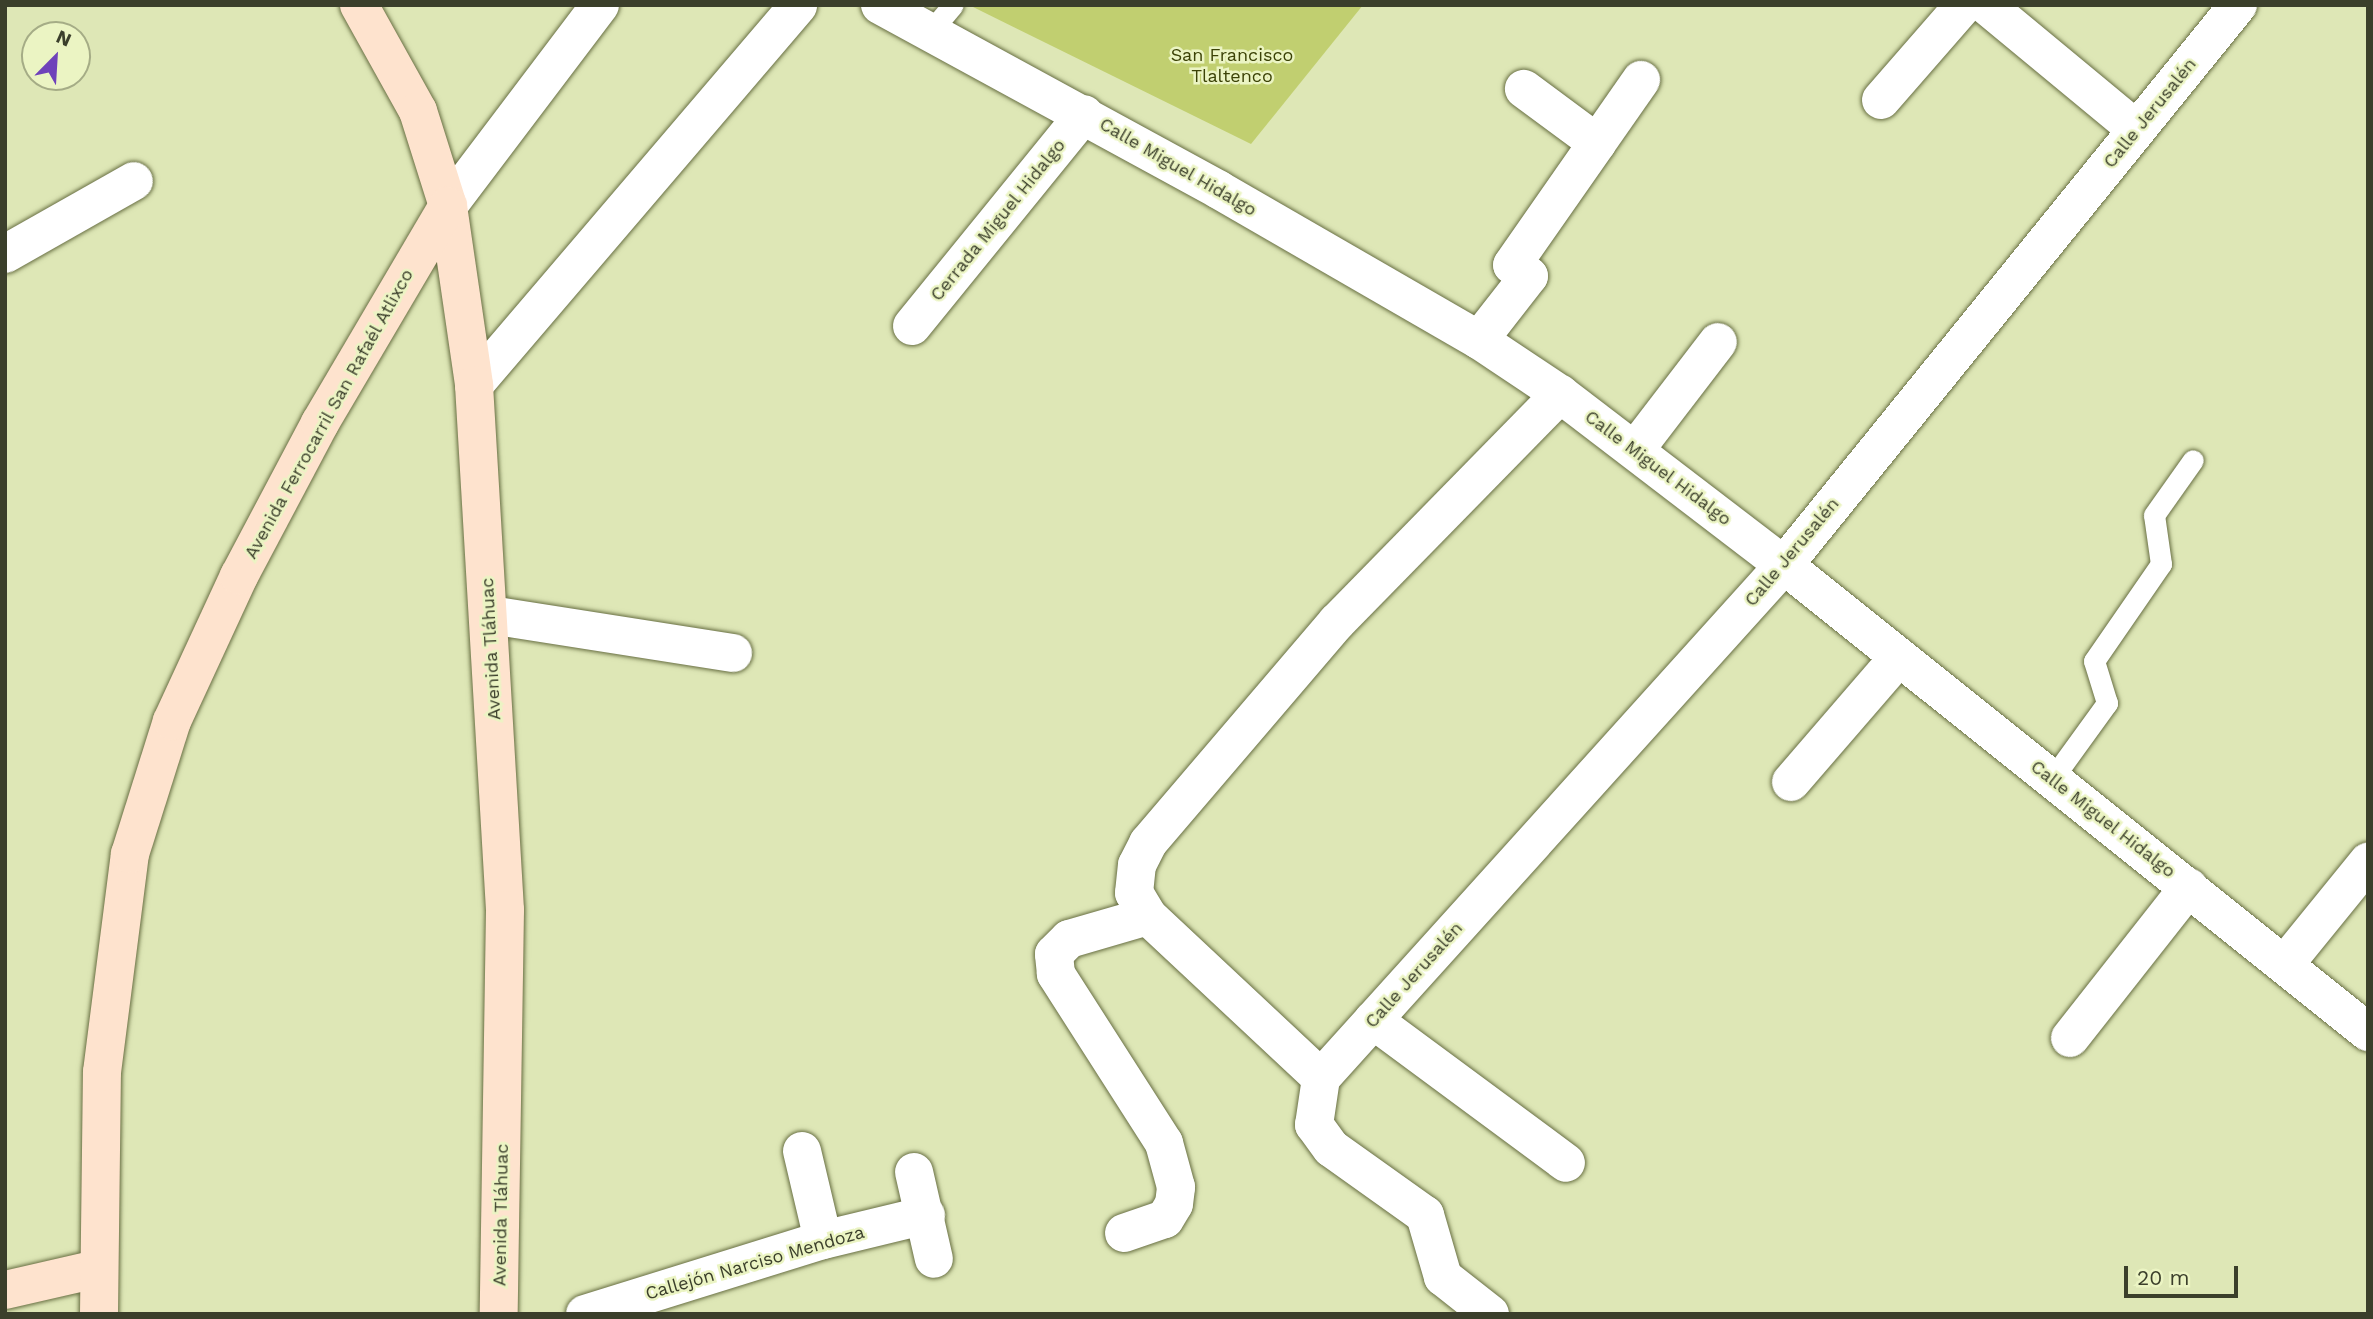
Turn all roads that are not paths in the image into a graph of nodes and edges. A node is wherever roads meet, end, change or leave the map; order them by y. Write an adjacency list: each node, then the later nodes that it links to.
1 (359, 5): 16 (main road, Avenida Tláhuac)
2 (600, 5): 16 (street, Avenida Ferrocarril San Rafaél Atlixco)
3 (798, 5): 21 (street)
4 (880, 5): 8 (street, Calle Miguel Hidalgo)
5 (1964, 5): 11 (street)
6 (1986, 5): 13 (street)
7 (2238, 5): 13 (street, Calle Jerusalén)
8 (942, 18): 12 (street, Calle Miguel Hidalgo)
9 (1641, 80): 14 (street)
10 (1524, 89): 14 (street)
11 (1881, 100)
12 (1084, 114): 18 (street, Cerrada Miguel Hidalgo); 19 (street, Calle Miguel Hidalgo)
13 (2136, 129): 25 (street, Calle Jerusalén)
14 (1597, 143): 19 (street)
15 (134, 181): 17 (street)
16 (447, 206): 21 (main road, Avenida Tláhuac); 46 (main road, Avenida Ferrocarril San Rafaél Atlixco)
17 (5, 254)
18 (912, 326)
19 (1479, 340): 22 (street, Calle Miguel Hidalgo)
20 (1718, 342): 23 (street)
21 (474, 385): 26 (main road, Avenida Tláhuac)
22 (1560, 394): 23 (street, Calle Miguel Hidalgo); 33 (street)
23 (1635, 450): 25 (street, Calle Miguel Hidalgo)
24 (2193, 460): 29 (lane)
25 (1784, 565): 28 (street, Calle Miguel Hidalgo); 35 (street, Calle Jerusalén)
26 (490, 615): 27 (street); 49 (main road, Avenida Tláhuac)
27 (733, 653)
28 (1899, 657): 29 (street, Calle Miguel Hidalgo); 30 (street)
29 (2052, 779): 32 (street, Calle Miguel Hidalgo)
30 (1791, 782)
31 (2368, 862): 34 (street)
32 (2189, 887): 34 (street, Calle Miguel Hidalgo); 37 (street)
33 (1149, 916): 38 (street); 43 (street)
34 (2285, 964): 36 (street, Calle Miguel Hidalgo)
35 (1373, 1020): 38 (street, Calle Jerusalén); 40 (street)
36 (2368, 1032)
37 (2070, 1038)
38 (1321, 1078): 51 (street)
39 (802, 1152): 44 (street)
40 (1566, 1163)
41 (914, 1172): 42 (street)
42 (926, 1215): 44 (street, Callejón Narciso Mendoza); 45 (street)
43 (1124, 1233)
44 (822, 1240): 50 (street, Callejón Narciso Mendoza)
45 (934, 1259)
46 (97, 1269): 47 (main road); 48 (main road, Avenida Ferrocarril San Rafaél Atlixco)
47 (5, 1290)
48 (99, 1314)
49 (499, 1314)
50 (585, 1314)
51 (1490, 1314)

